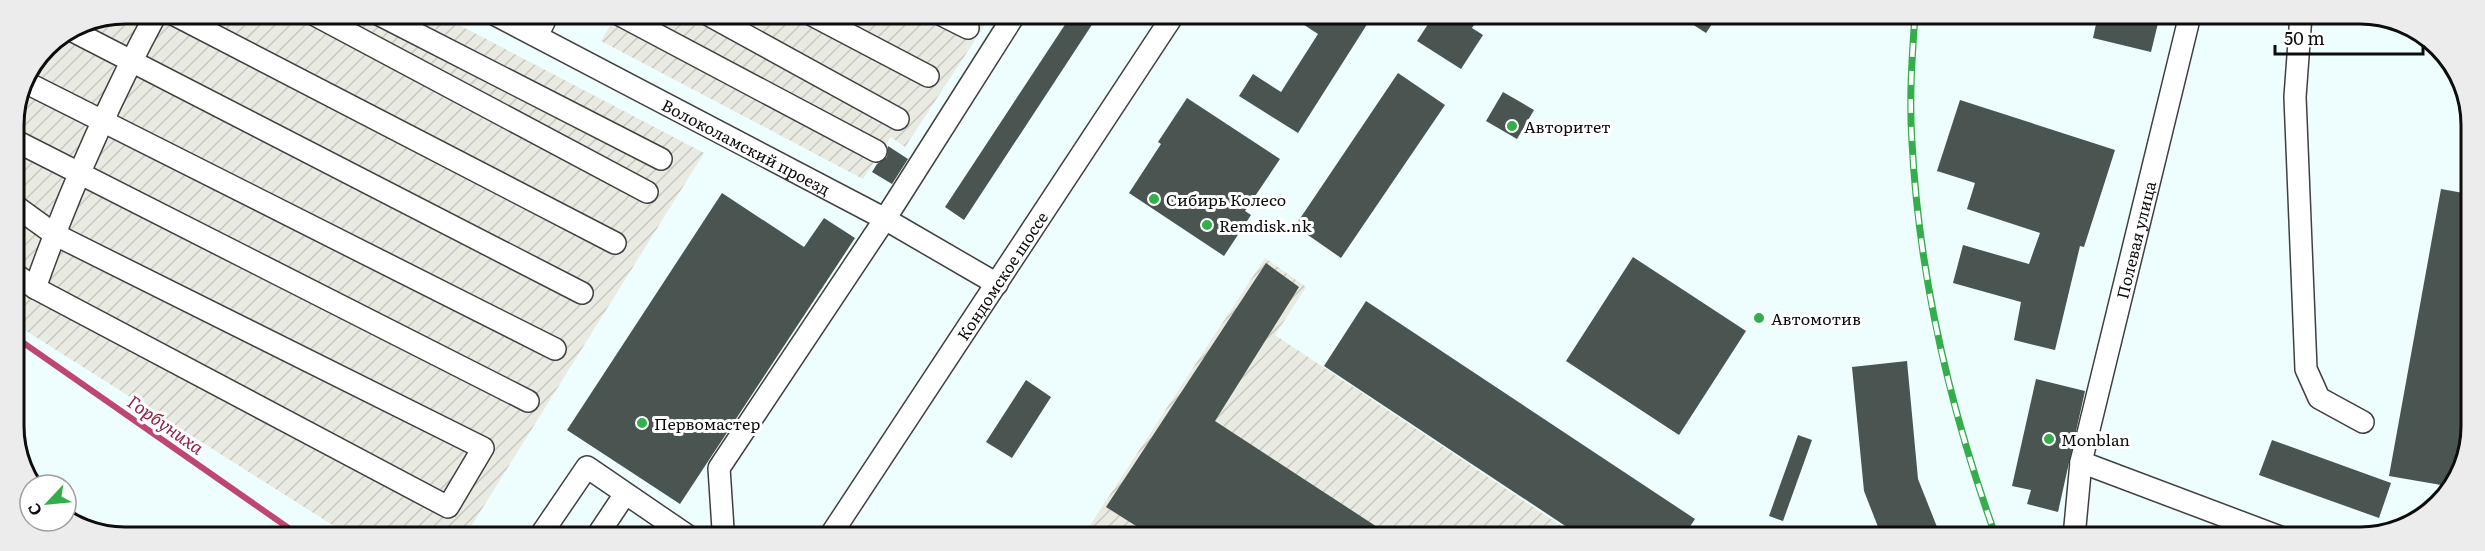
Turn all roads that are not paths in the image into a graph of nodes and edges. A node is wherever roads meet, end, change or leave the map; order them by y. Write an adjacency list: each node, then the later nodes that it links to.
1 (151, 24): 18 (street)
2 (192, 24): 31 (street)
3 (332, 24): 27 (street)
4 (398, 24): 25 (street)
5 (514, 24): 17 (street, Волоколамский проезд)
6 (543, 24): 17 (street)
7 (637, 24): 24 (street)
8 (725, 24): 21 (street)
9 (829, 24): 19 (street)
10 (960, 24): 15 (street)
11 (1009, 24): 29 (street)
12 (1167, 24): 33 (street, Кондомское шоссе)
13 (2188, 24): 39 (street, Полевая улица)
14 (2300, 24): 38 (street)
15 (968, 28)
16 (80, 34): 18 (street)
17 (537, 36): 29 (street, Волоколамский проезд)
18 (131, 60): 22 (street); 35 (street)
19 (928, 76)
20 (32, 86): 22 (street)
21 (898, 119)
22 (102, 122): 26 (street); 36 (street)
23 (24, 145): 26 (street)
24 (876, 151)
25 (662, 159)
26 (81, 175): 30 (street); 37 (street)
27 (647, 192)
28 (24, 212): 30 (street)
29 (885, 219): 33 (street, Волоколамский проезд); 44 (street)
30 (54, 234): 34 (street); 34 (street)
31 (615, 243)
32 (24, 280): 34 (street)
33 (997, 284): 45 (street, Кондомское шоссе)
34 (35, 288)
35 (582, 293)
36 (555, 349)
37 (528, 401)
38 (2363, 422)
39 (2081, 462): 46 (street, Полевая улица); 47 (street)
40 (626, 494): 41 (street); 42 (street); 43 (street)
41 (546, 527)
42 (603, 527)
43 (660, 527)
44 (723, 527)
45 (836, 527)
46 (2075, 527)
47 (2253, 527)

